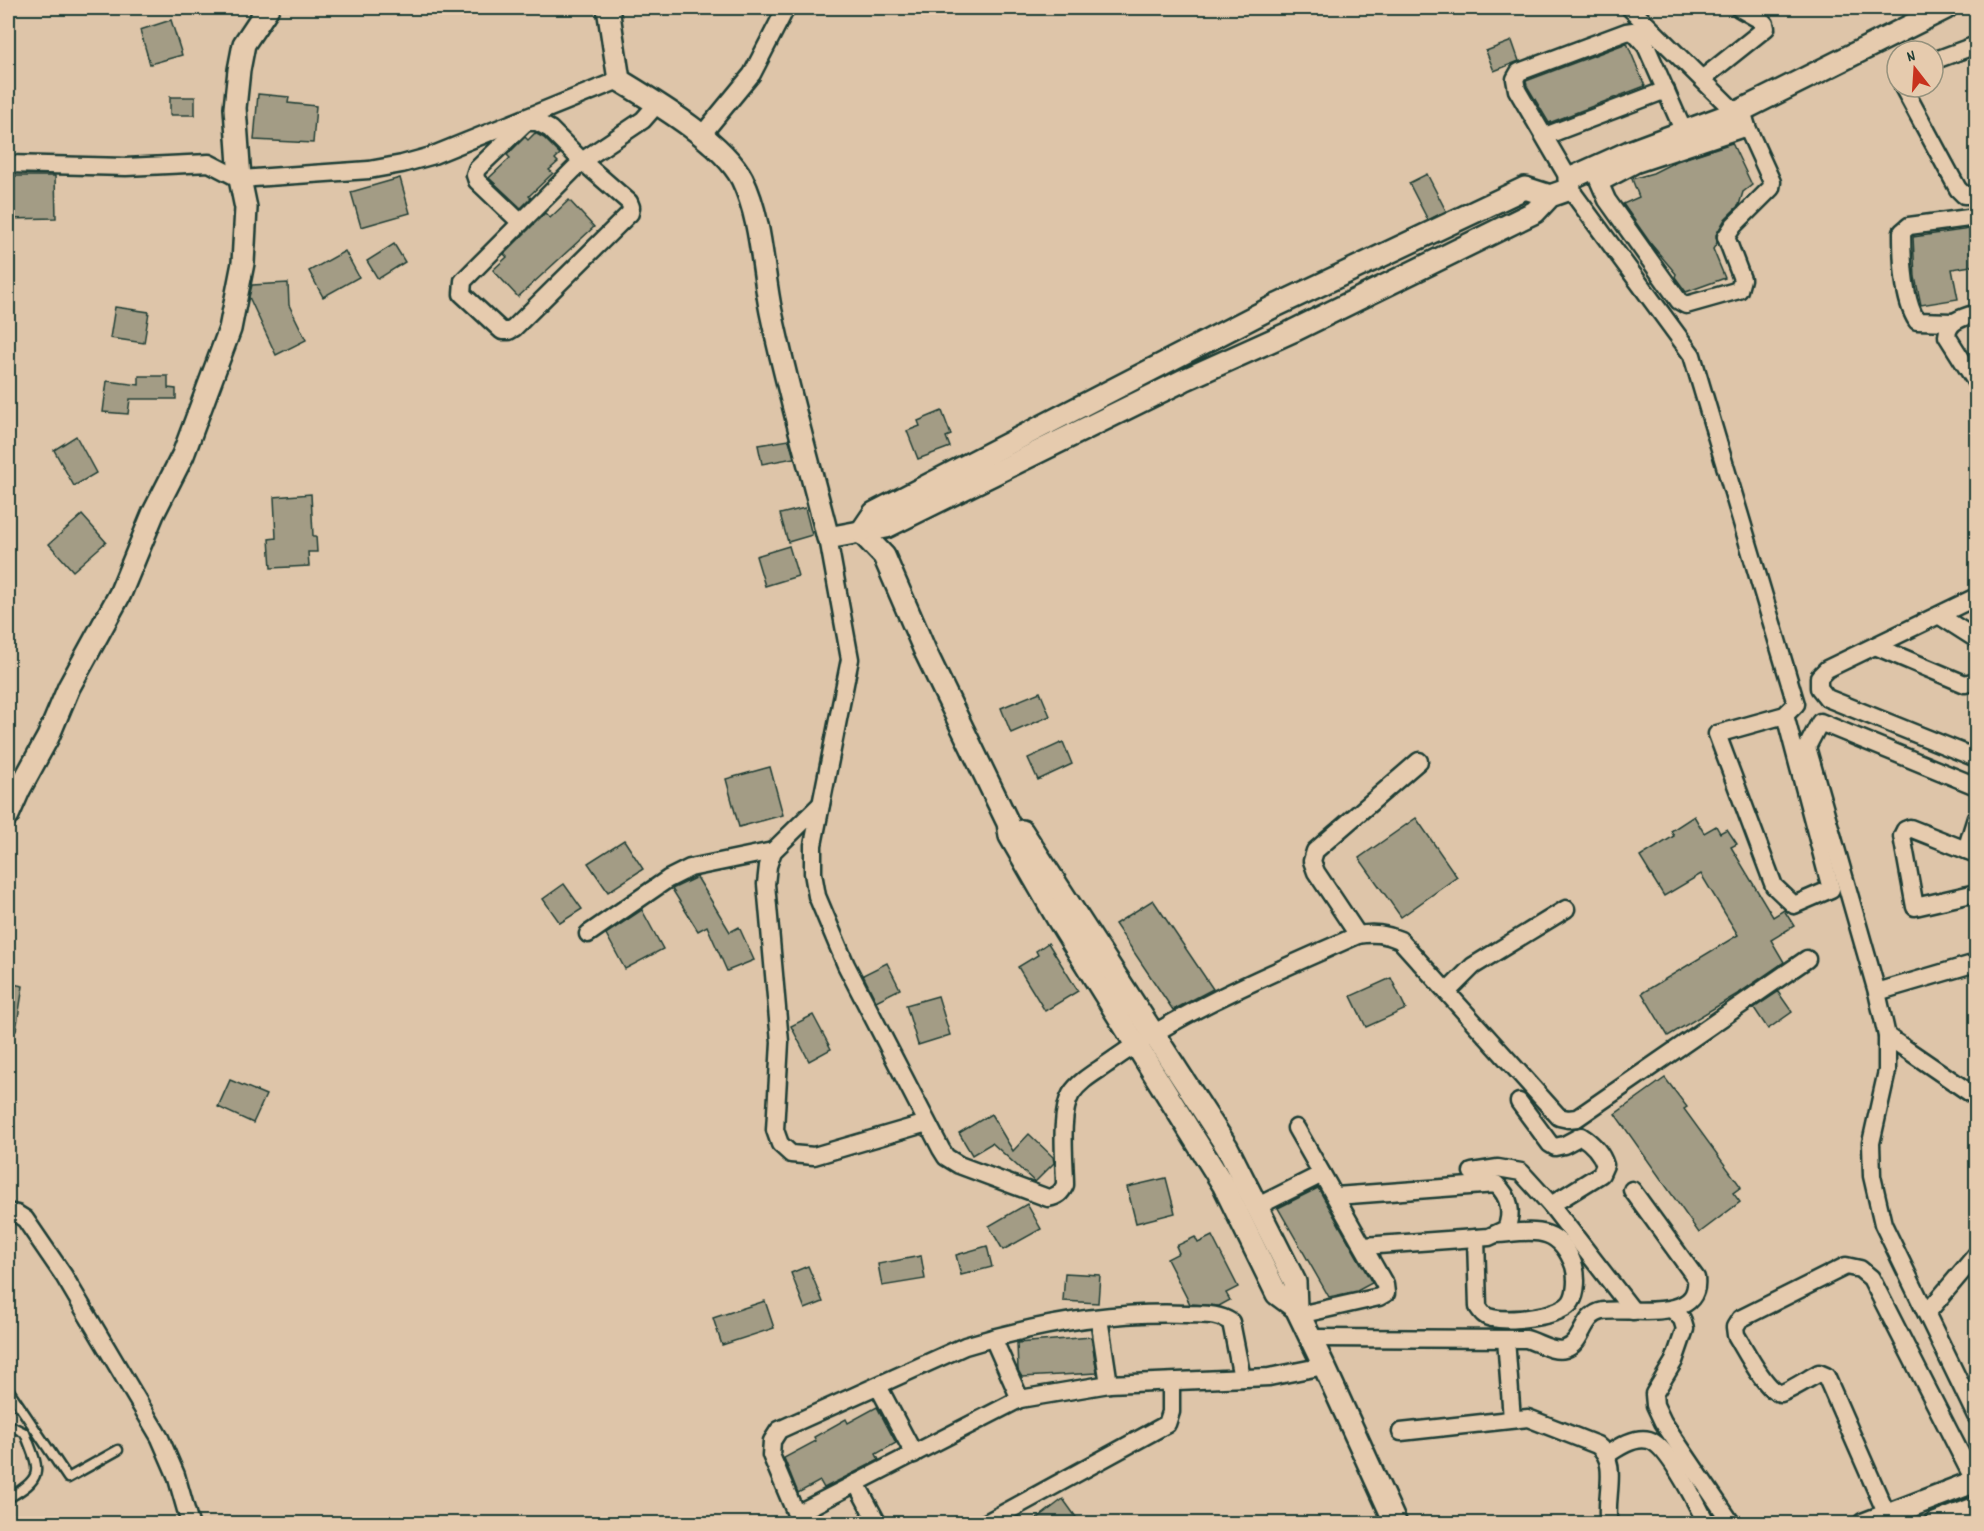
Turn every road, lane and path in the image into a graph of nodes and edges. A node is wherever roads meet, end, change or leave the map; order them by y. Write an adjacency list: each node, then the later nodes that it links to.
1 (268, 8): 21 (street)
2 (608, 8): 10 (street)
3 (786, 8): 16 (street)
4 (1630, 8): 9 (street)
5 (1739, 8): 9 (street)
6 (1946, 8): 14 (street)
7 (1977, 45): 8 (street)
8 (1945, 57)
9 (1702, 79): 14 (street)
10 (619, 80): 13 (street); 21 (street)
11 (1666, 90): 15 (street); 17 (street); 17 (street)
12 (1909, 99): 23 (street)
13 (657, 104): 16 (street); 18 (street)
14 (1742, 117): 15 (street); 20 (street); 20 (street)
15 (1684, 132): 20 (street)
16 (701, 136): 31 (street)
17 (1545, 136): 22 (street)
18 (582, 162): 26 (street); 26 (street); 26 (street)
19 (8, 164): 21 (street)
20 (1596, 176): 22 (street)
21 (240, 179): 42 (street)
22 (1570, 184): 24 (street); 37 (street)
23 (1977, 195)
24 (1550, 196): 30 (street); 30 (street)
25 (1977, 217): 28 (street)
26 (521, 223)
27 (1977, 314): 28 (street)
28 (1953, 322): 29 (street)
29 (1977, 382)
30 (861, 532): 31 (street); 55 (street)
31 (828, 538): 41 (street)
32 (1977, 597): 33 (street)
33 (1940, 616): 34 (street); 35 (street)
34 (1977, 639)
35 (1875, 646): 36 (street); 38 (street)
36 (1977, 681)
37 (1785, 715): 37 (street)
38 (1977, 758)
39 (1419, 761): 49 (street)
40 (1977, 786): 53 (street)
41 (821, 804): 44 (street); 58 (street)
42 (8, 815)
43 (1977, 818): 45 (street)
44 (773, 850): 48 (street); 58 (street)
45 (1971, 852): 46 (street)
46 (1977, 893)
47 (1566, 909): 52 (street)
48 (588, 934)
49 (1358, 935): 52 (street); 55 (street)
50 (1806, 960): 52 (street)
51 (1977, 963): 53 (street)
52 (1447, 992)
53 (1877, 992): 54 (street)
54 (1887, 1036): 56 (street); 76 (street)
55 (1145, 1039): 58 (street); 60 (street); 61 (street)
56 (1977, 1097)
57 (1519, 1102): 66 (street)
58 (927, 1123)
59 (1296, 1128): 63 (street)
60 (1227, 1147): 61 (street); 67 (street)
61 (1207, 1157): 75 (street)
62 (1472, 1172): 66 (street)
63 (1322, 1174): 65 (street); 67 (street)
64 (1632, 1190): 73 (street)
65 (1336, 1196): 69 (street); 71 (street)
66 (1551, 1205): 74 (street)
67 (1258, 1206): 75 (street)
68 (8, 1212): 102 (street)
69 (1498, 1234): 70 (street); 70 (street)
70 (1476, 1238): 71 (street)
71 (1364, 1245): 75 (street)
72 (1977, 1255): 76 (street)
73 (1672, 1309): 74 (street); 108 (street)
74 (1633, 1311): 80 (street)
75 (1297, 1312): 79 (street)
76 (1927, 1313): 88 (street)
77 (1099, 1318): 78 (street); 82 (street); 84 (street)
78 (993, 1338): 85 (street); 87 (street)
79 (1311, 1338): 80 (street); 81 (street)
80 (1506, 1339): 89 (street)
81 (1324, 1366): 82 (street); 105 (street)
82 (1242, 1378): 83 (street)
83 (1171, 1382): 84 (street); 104 (street)
84 (1109, 1384): 87 (street)
85 (878, 1386): 93 (street); 100 (street)
86 (8, 1389): 92 (lane)
87 (1020, 1399): 93 (street)
88 (1977, 1416)
89 (1512, 1419): 91 (street); 94 (street)
90 (8, 1427): 97 (lane)
91 (1401, 1432)
92 (118, 1450)
93 (914, 1454): 96 (street)
94 (1607, 1455): 106 (street); 107 (street)
95 (1976, 1481): 99 (street); 99 (street)
96 (856, 1483): 100 (street); 103 (street)
97 (8, 1498)
98 (1977, 1508): 101 (street)
99 (1887, 1515): 109 (street)
100 (798, 1519)
101 (1944, 1522)
102 (190, 1524)
103 (878, 1524)
104 (984, 1524)
105 (1396, 1524)
106 (1609, 1524)
107 (1707, 1524)
108 (1732, 1524)
109 (1864, 1524)

